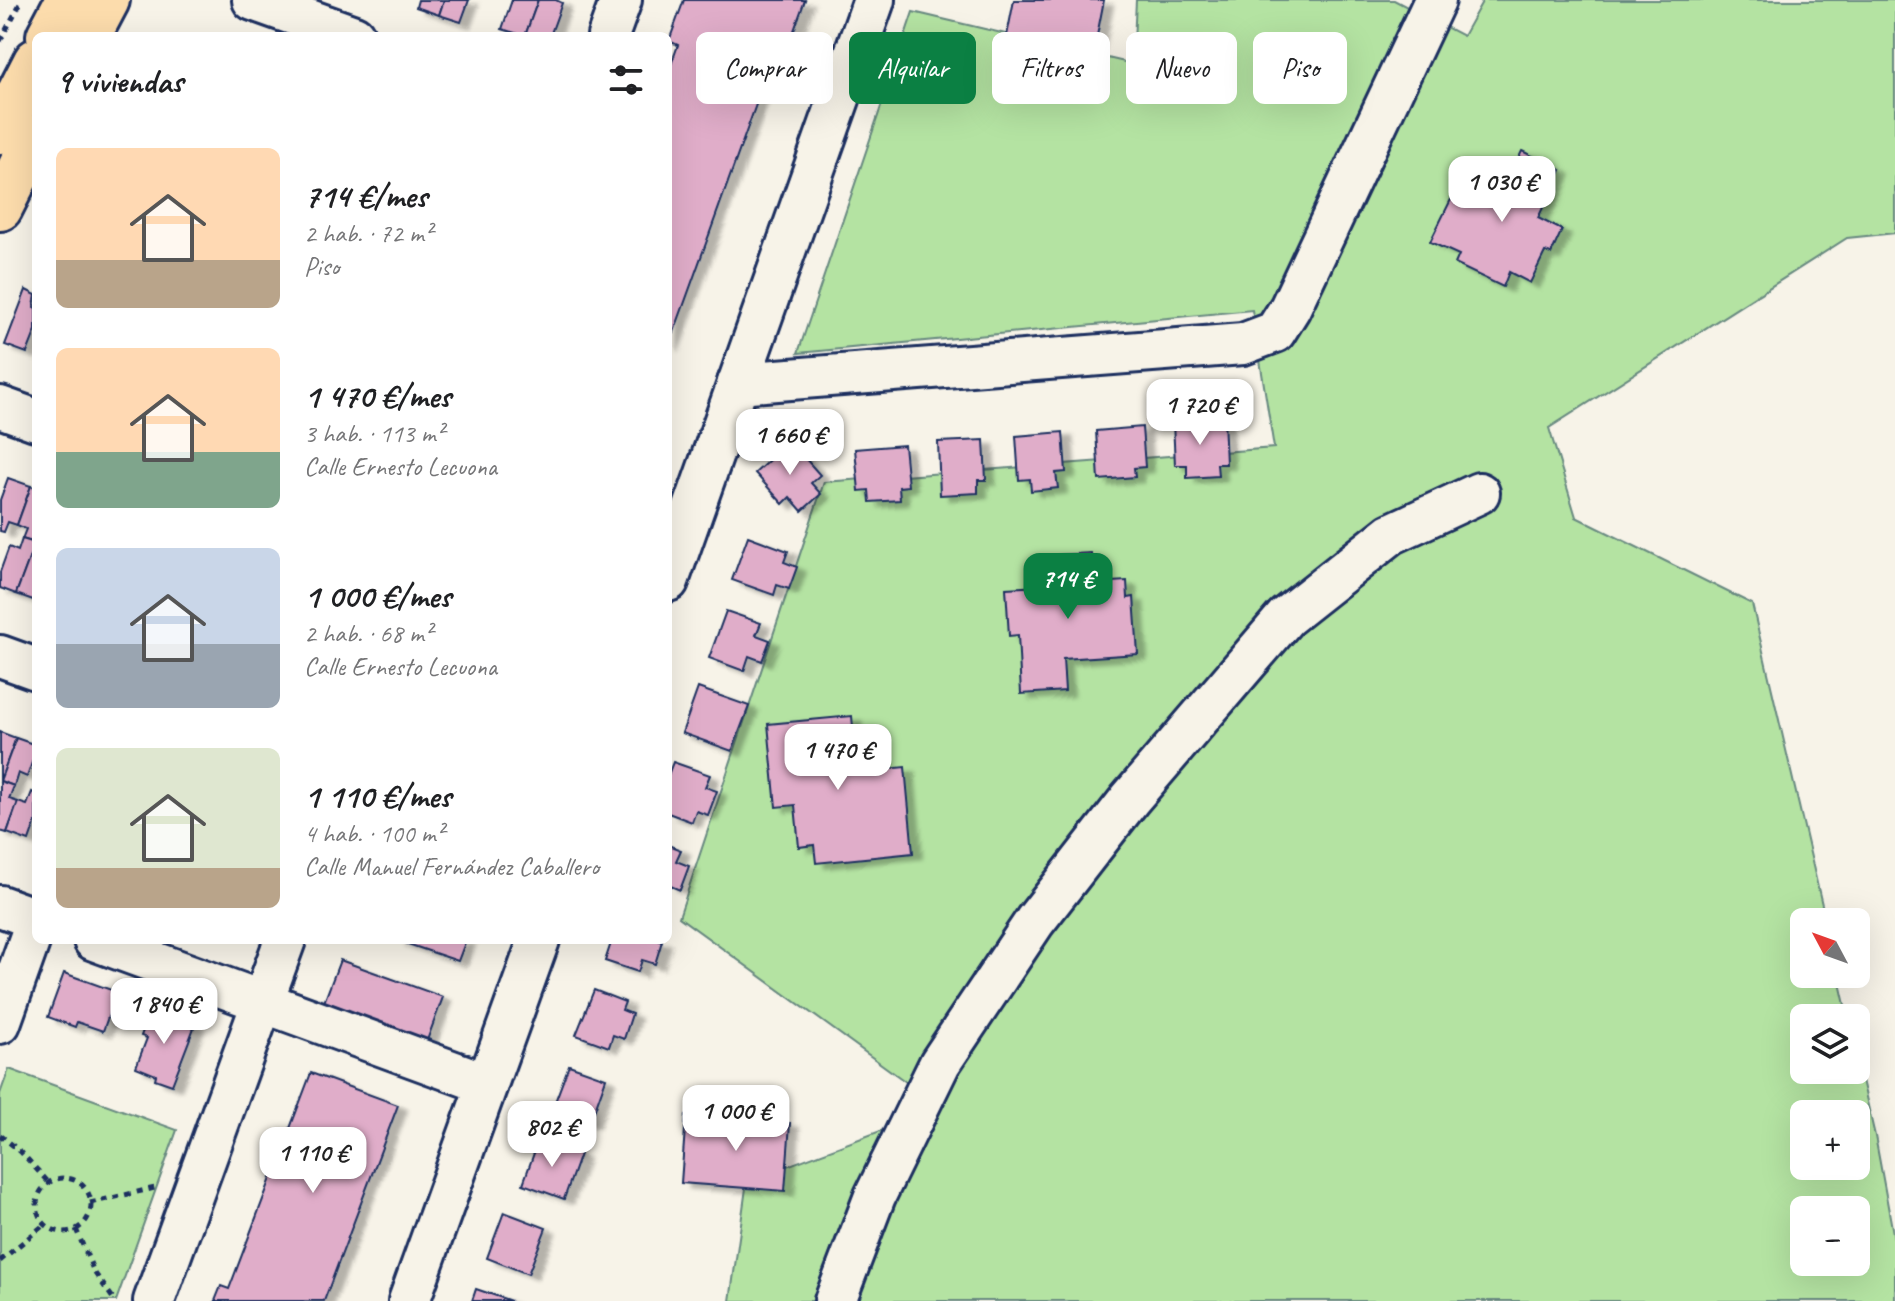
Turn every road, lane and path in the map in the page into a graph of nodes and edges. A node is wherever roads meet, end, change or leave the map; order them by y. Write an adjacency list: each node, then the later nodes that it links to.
1 (22, 0): 12 (path)
2 (68, 0): 8 (main road)
3 (107, 0): 9 (main road)
4 (253, 0): 10 (street)
5 (621, 0): 11 (street)
6 (874, 0): 16 (street)
7 (1435, 0): 16 (street)
8 (51, 32)
9 (90, 32)
10 (343, 32)
11 (609, 32)
12 (0, 41)
13 (32, 88): 14 (main road)
14 (23, 150): 15 (main road)
15 (0, 208)
16 (738, 383): 20 (street)
17 (0, 407): 18 (street)
18 (32, 419)
19 (1479, 493): 42 (street)
20 (672, 570)
21 (0, 656): 22 (street)
22 (32, 668)
23 (0, 906): 24 (street)
24 (32, 918)
25 (32, 931): 30 (street)
26 (105, 944): 29 (street)
27 (284, 944): 29 (street)
28 (538, 944): 31 (street)
29 (263, 1001): 31 (street); 33 (street)
30 (0, 1023)
31 (487, 1084): 41 (street)
32 (0, 1135): 34 (path)
33 (199, 1177): 35 (path); 40 (street)
34 (49, 1183): 35 (path); 36 (path)
35 (90, 1203): 37 (path)
36 (45, 1224): 37 (path); 38 (path)
37 (76, 1229): 39 (path)
38 (0, 1261)
39 (115, 1301)
40 (154, 1301)
41 (409, 1301)
42 (835, 1301)

